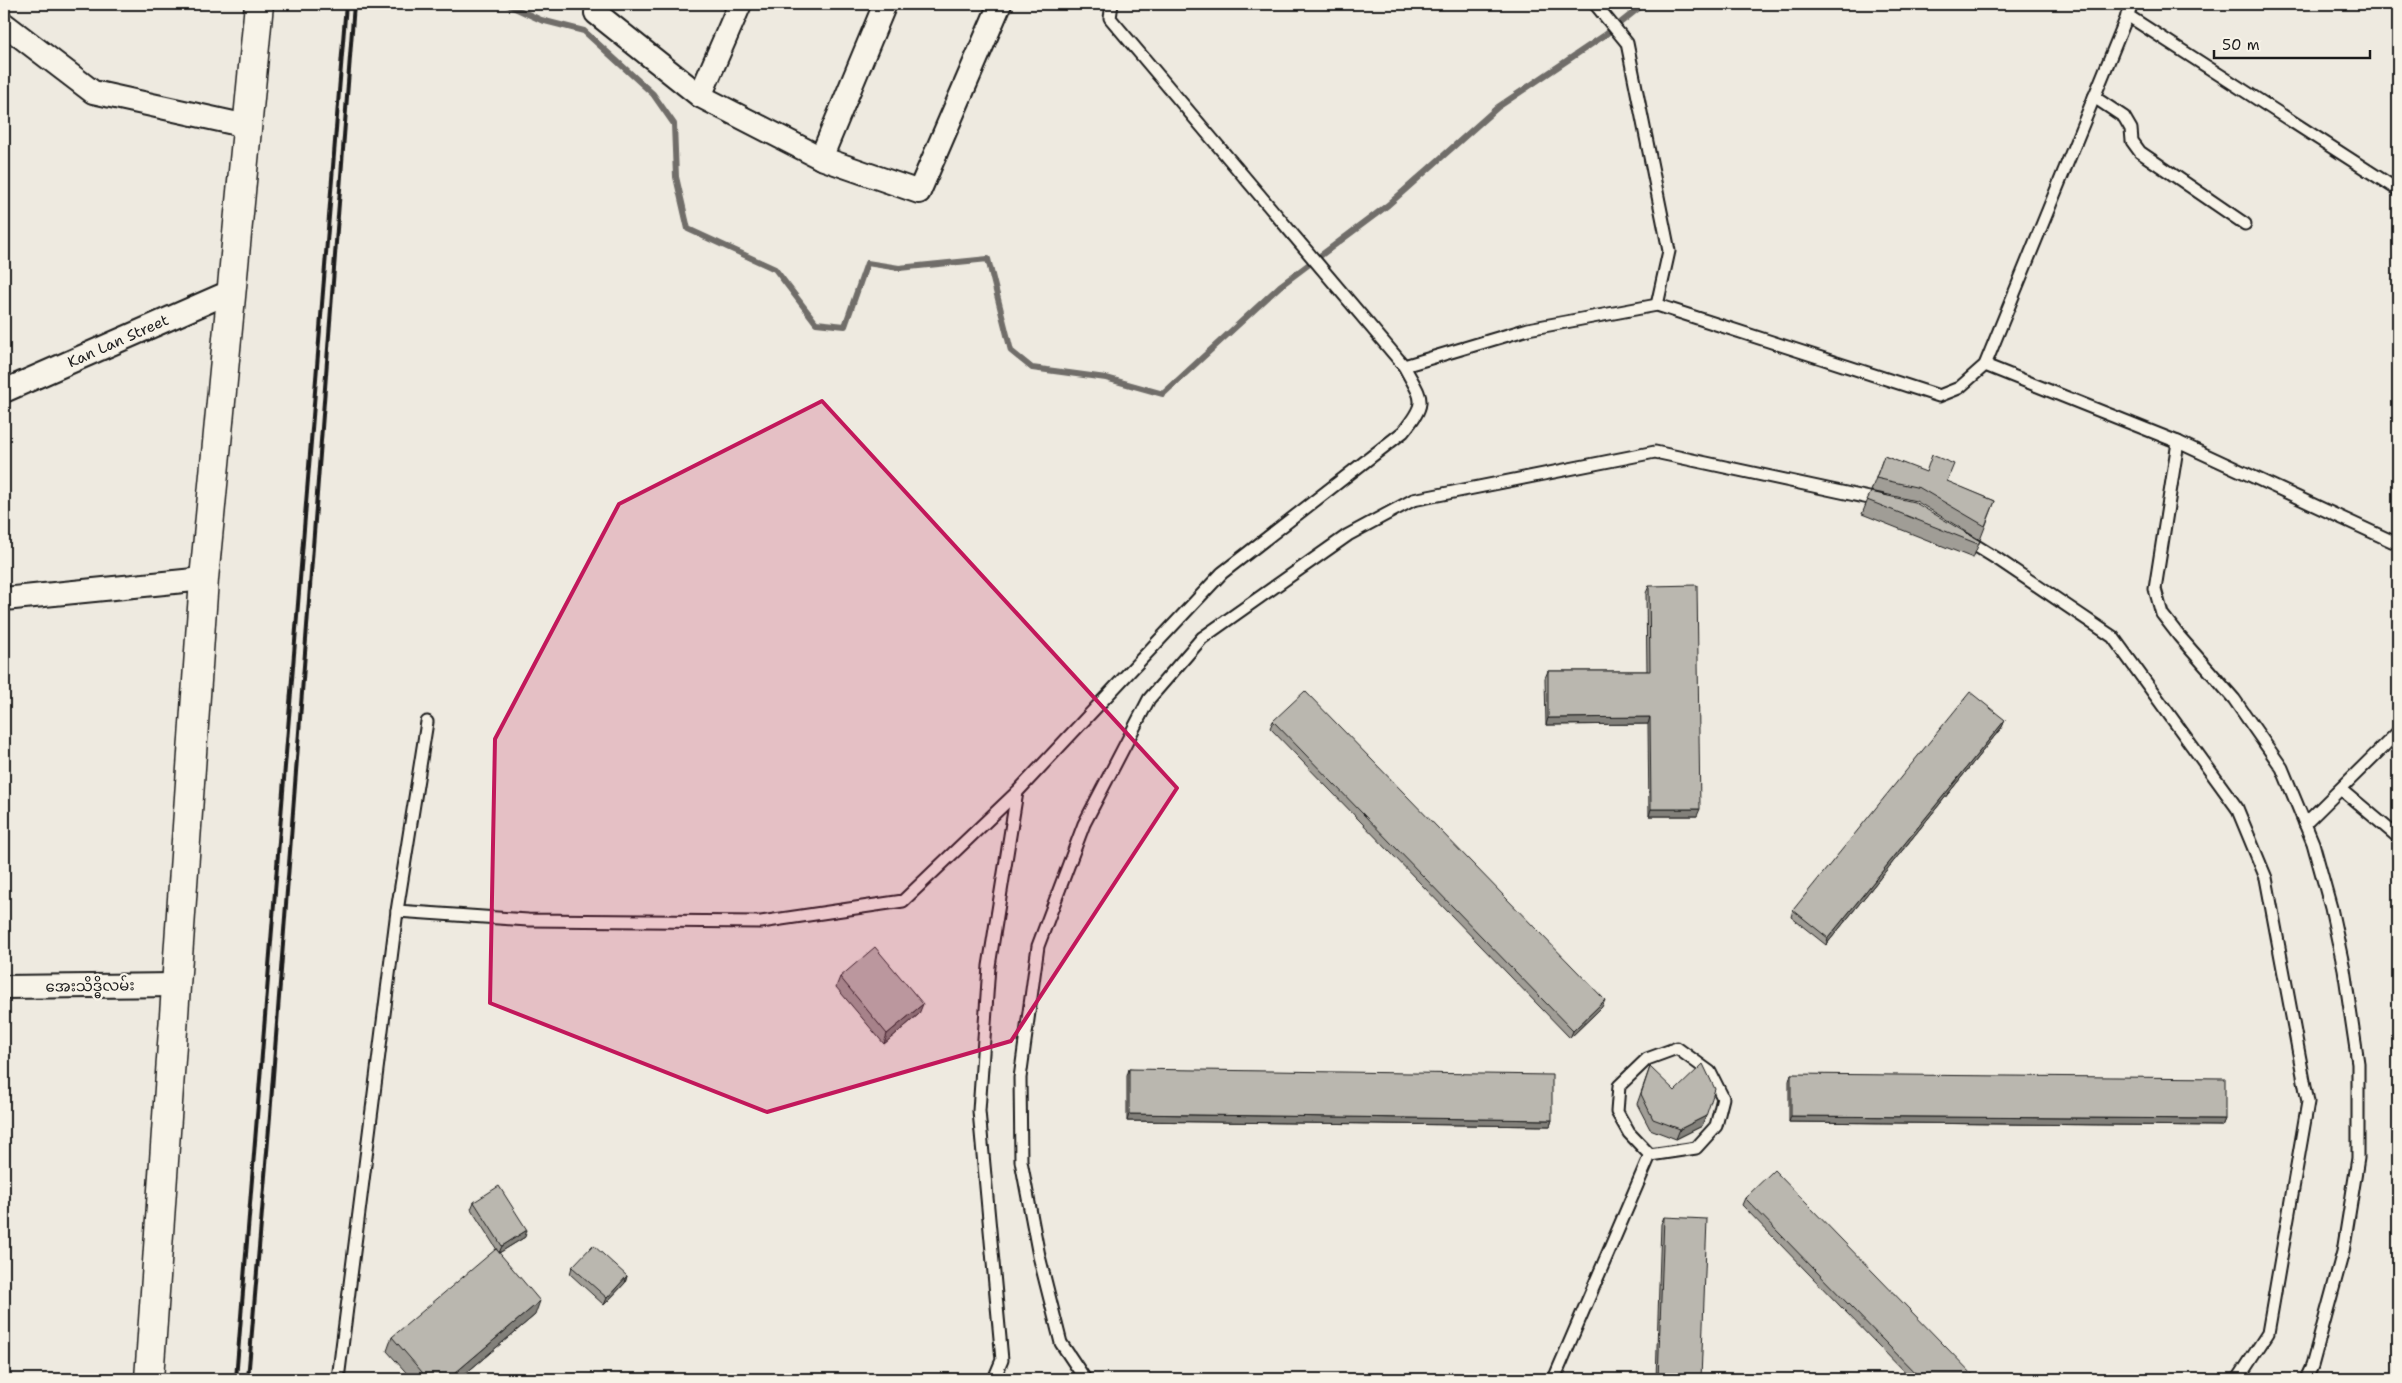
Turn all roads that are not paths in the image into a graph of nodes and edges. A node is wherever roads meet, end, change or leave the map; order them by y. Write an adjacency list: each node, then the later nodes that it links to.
1 (259, 4): 13 (main road)
2 (600, 4): 11 (street)
3 (740, 4): 11 (street)
4 (885, 4): 14 (street)
5 (1000, 4): 14 (street)
6 (1112, 4): 20 (lane)
7 (1595, 4): 18 (lane)
8 (2132, 4): 9 (lane)
9 (2128, 15): 12 (lane); 15 (lane)
10 (4, 24): 13 (street)
11 (700, 96): 14 (street)
12 (2094, 97): 16 (lane); 19 (lane)
13 (248, 126): 17 (main road)
14 (821, 158)
15 (2398, 190)
16 (2245, 224)
17 (232, 291): 21 (street, Kan Lan Street); 26 (main road)
18 (1657, 305): 19 (lane); 20 (lane)
19 (1985, 365): 22 (lane)
20 (1404, 366): 31 (lane)
21 (4, 391)
22 (2178, 442): 25 (lane); 32 (lane)
23 (1894, 503): 41 (lane)
24 (1952, 531): 43 (lane)
25 (2398, 544)
26 (204, 579): 27 (street); 35 (main road)
27 (4, 599)
28 (427, 722): 34 (lane)
29 (2398, 732): 30 (lane)
30 (2341, 789): 32 (lane); 33 (lane)
31 (1017, 792): 34 (lane); 40 (lane)
32 (2305, 824): 44 (lane)
33 (2398, 837)
34 (397, 911): 39 (lane)
35 (176, 985): 36 (street, အေးသိဒ္ဓိလမ်း); 38 (main road)
36 (4, 987)
37 (1650, 1155): 37 (lane); 42 (lane)
38 (149, 1379)
39 (338, 1379)
40 (994, 1379)
41 (1085, 1379)
42 (1554, 1379)
43 (2238, 1379)
44 (2306, 1379)

